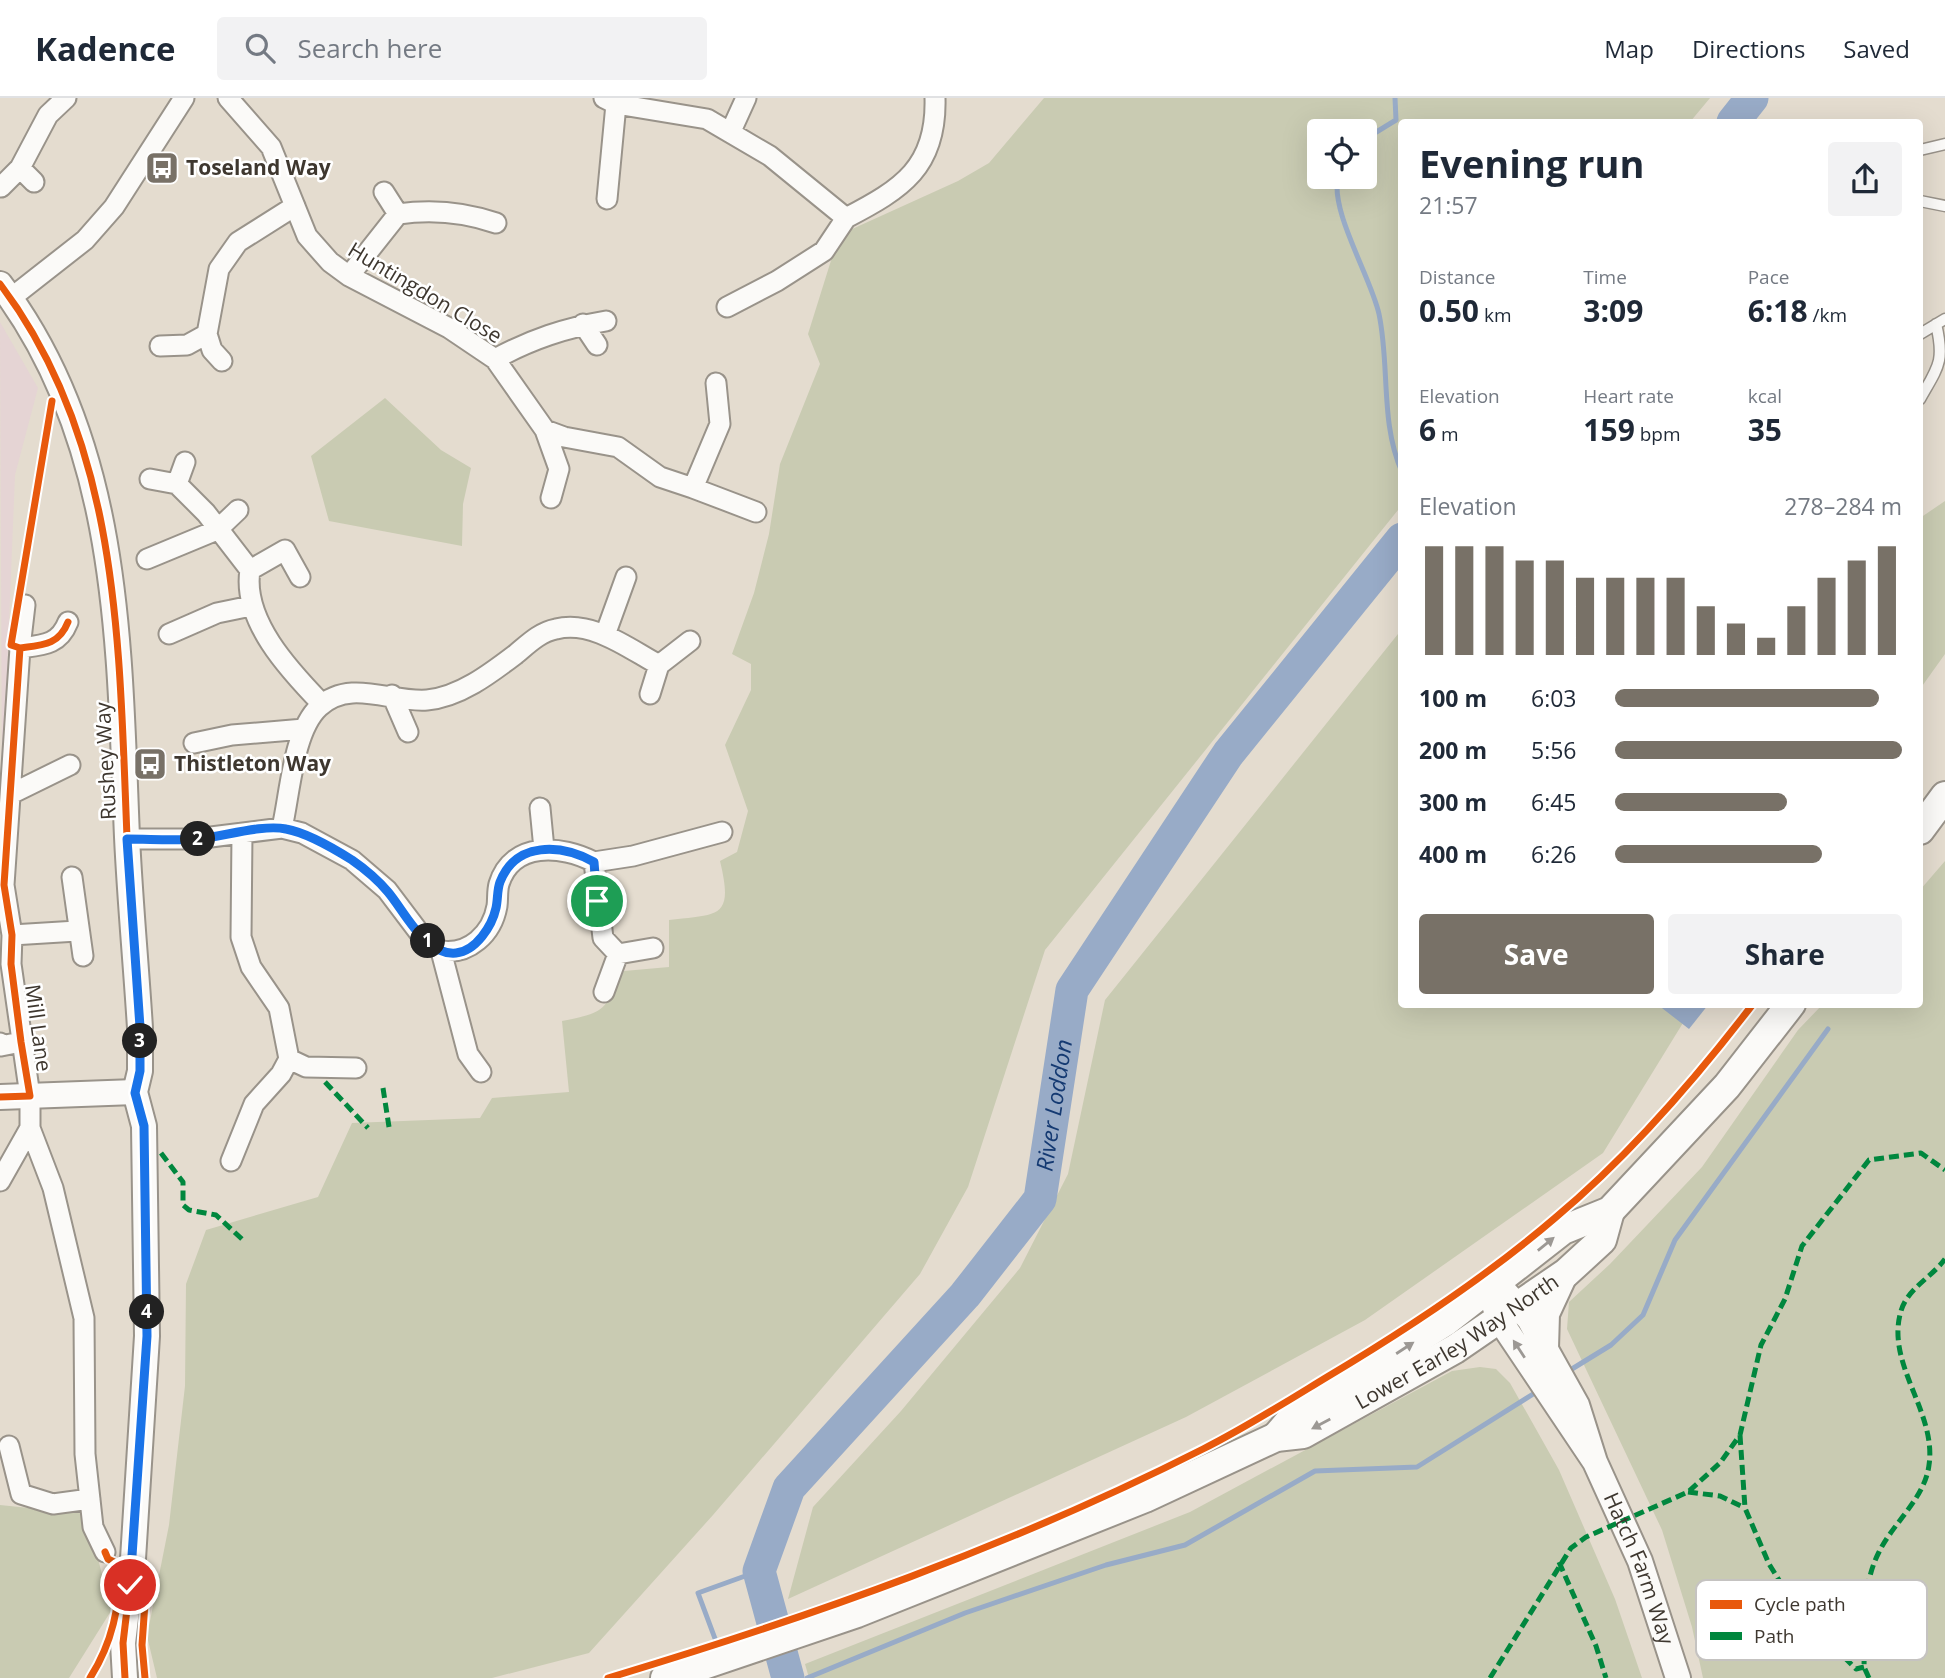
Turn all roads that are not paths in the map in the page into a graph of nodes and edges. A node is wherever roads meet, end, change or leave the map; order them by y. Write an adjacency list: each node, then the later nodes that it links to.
1 (66, 98): 10 (street)
2 (184, 98): 20 (street)
3 (228, 98): 14 (street, Huntingdon Close)
4 (746, 98): 7 (street)
5 (935, 98): 17 (street)
6 (610, 101): 7 (street); 12 (street)
7 (731, 131): 17 (street)
8 (1945, 144): 9 (lane)
9 (1923, 149)
10 (1, 187)
11 (384, 191): 16 (street)
12 (607, 199)
13 (1923, 202): 15 (lane)
14 (295, 206): 19 (street, Huntingdon Close); 26 (street)
15 (1945, 206)
16 (398, 214): 18 (street); 19 (street)
17 (846, 218): 21 (street)
18 (496, 223)
19 (349, 276): 30 (street, Huntingdon Close)
20 (6, 291): 69 (street, Rushey Way)
21 (727, 307)
22 (606, 321): 24 (street)
23 (1940, 322): 25 (lane); 29 (lane)
24 (583, 324): 28 (street); 30 (street)
25 (1923, 332)
26 (207, 334): 27 (street); 31 (street)
27 (160, 345)
28 (597, 345)
29 (1945, 348): 33 (lane)
30 (495, 359): 34 (street, Huntingdon Close)
31 (222, 361)
32 (716, 383): 38 (street)
33 (1923, 395)
34 (545, 430): 38 (street); 39 (street, Huntingdon Close)
35 (184, 462): 37 (street)
36 (150, 479): 37 (street)
37 (177, 484): 42 (street)
38 (693, 488): 41 (street)
39 (551, 498)
40 (238, 510): 42 (street)
41 (756, 512)
42 (217, 530): 43 (street); 44 (street)
43 (147, 559)
44 (250, 570): 45 (street); 48 (street)
45 (300, 577)
46 (626, 577): 51 (street)
47 (25, 605): 53 (street, Mill Lane)
48 (251, 606): 50 (street); 57 (street)
49 (68, 622): 53 (street)
50 (169, 634)
51 (605, 635): 54 (street); 56 (street)
52 (690, 641): 54 (street)
53 (20, 648): 62 (street, Mill Lane)
54 (659, 665): 55 (street)
55 (650, 694)
56 (392, 695): 57 (street); 59 (street)
57 (322, 704): 58 (street)
58 (304, 729): 60 (street); 66 (street)
59 (408, 732)
60 (194, 743)
61 (70, 765): 62 (street)
62 (11, 794): 73 (street, Mill Lane)
63 (1945, 796): 65 (main road)
64 (540, 807): 70 (street)
65 (1923, 826)
66 (282, 828): 68 (street); 77 (street)
67 (722, 832): 71 (street)
68 (243, 833): 69 (street); 84 (street)
69 (127, 839): 87 (street, Rushey Way)
70 (544, 849): 71 (street); 77 (street)
71 (594, 862): 78 (street)
72 (72, 877): 74 (street)
73 (2, 885): 75 (street, Mill Lane)
74 (77, 930): 75 (street); 79 (street)
75 (12, 935): 82 (street, Mill Lane)
76 (653, 948): 78 (street)
77 (441, 951): 86 (street)
78 (618, 954): 80 (street)
79 (83, 956)
80 (604, 992)
81 (1788, 1008): 93 (main road, Lower Earley Way North)
82 (21, 1042): 83 (street, Mill Lane); 88 (street, Mill Lane)
83 (0, 1043)
84 (289, 1059): 85 (street); 91 (street)
85 (356, 1068)
86 (481, 1072)
87 (135, 1093): 88 (street); 103 (street, Rushey Way)
88 (30, 1096): 89 (street); 90 (street, Mill Lane)
89 (0, 1097)
90 (30, 1128): 92 (street, Mill Lane); 101 (street, Mill Lane)
91 (231, 1161)
92 (0, 1181)
93 (1611, 1211): 94 (main road, Lower Earley Way North); 95 (main road, Lower Earley Way North, one-way to 93)
94 (1566, 1273): 96 (main road, Lower Earley Way North); 97 (street)
95 (1493, 1287): 96 (street, Hatch Farm Way); 99 (main road, Lower Earley Way North, one-way to 95)
96 (1508, 1312): 97 (street, Hatch Farm Way); 98 (street, Hatch Farm Way, one-way to 96); 99 (main road, Lower Earley Way North, one-way to 99)
97 (1546, 1348): 98 (street, Hatch Farm Way)
98 (1549, 1375): 107 (street, Hatch Farm Way)
99 (1276, 1437): 106 (main road, Lower Earley Way North)
100 (9, 1446): 101 (street)
101 (90, 1499): 102 (street, Mill Lane)
102 (105, 1552)
103 (122, 1643): 104 (street, Rushey Way); 105 (street, Rushey Way)
104 (107, 1678)
105 (125, 1678)
106 (665, 1678)
107 (1678, 1678)

